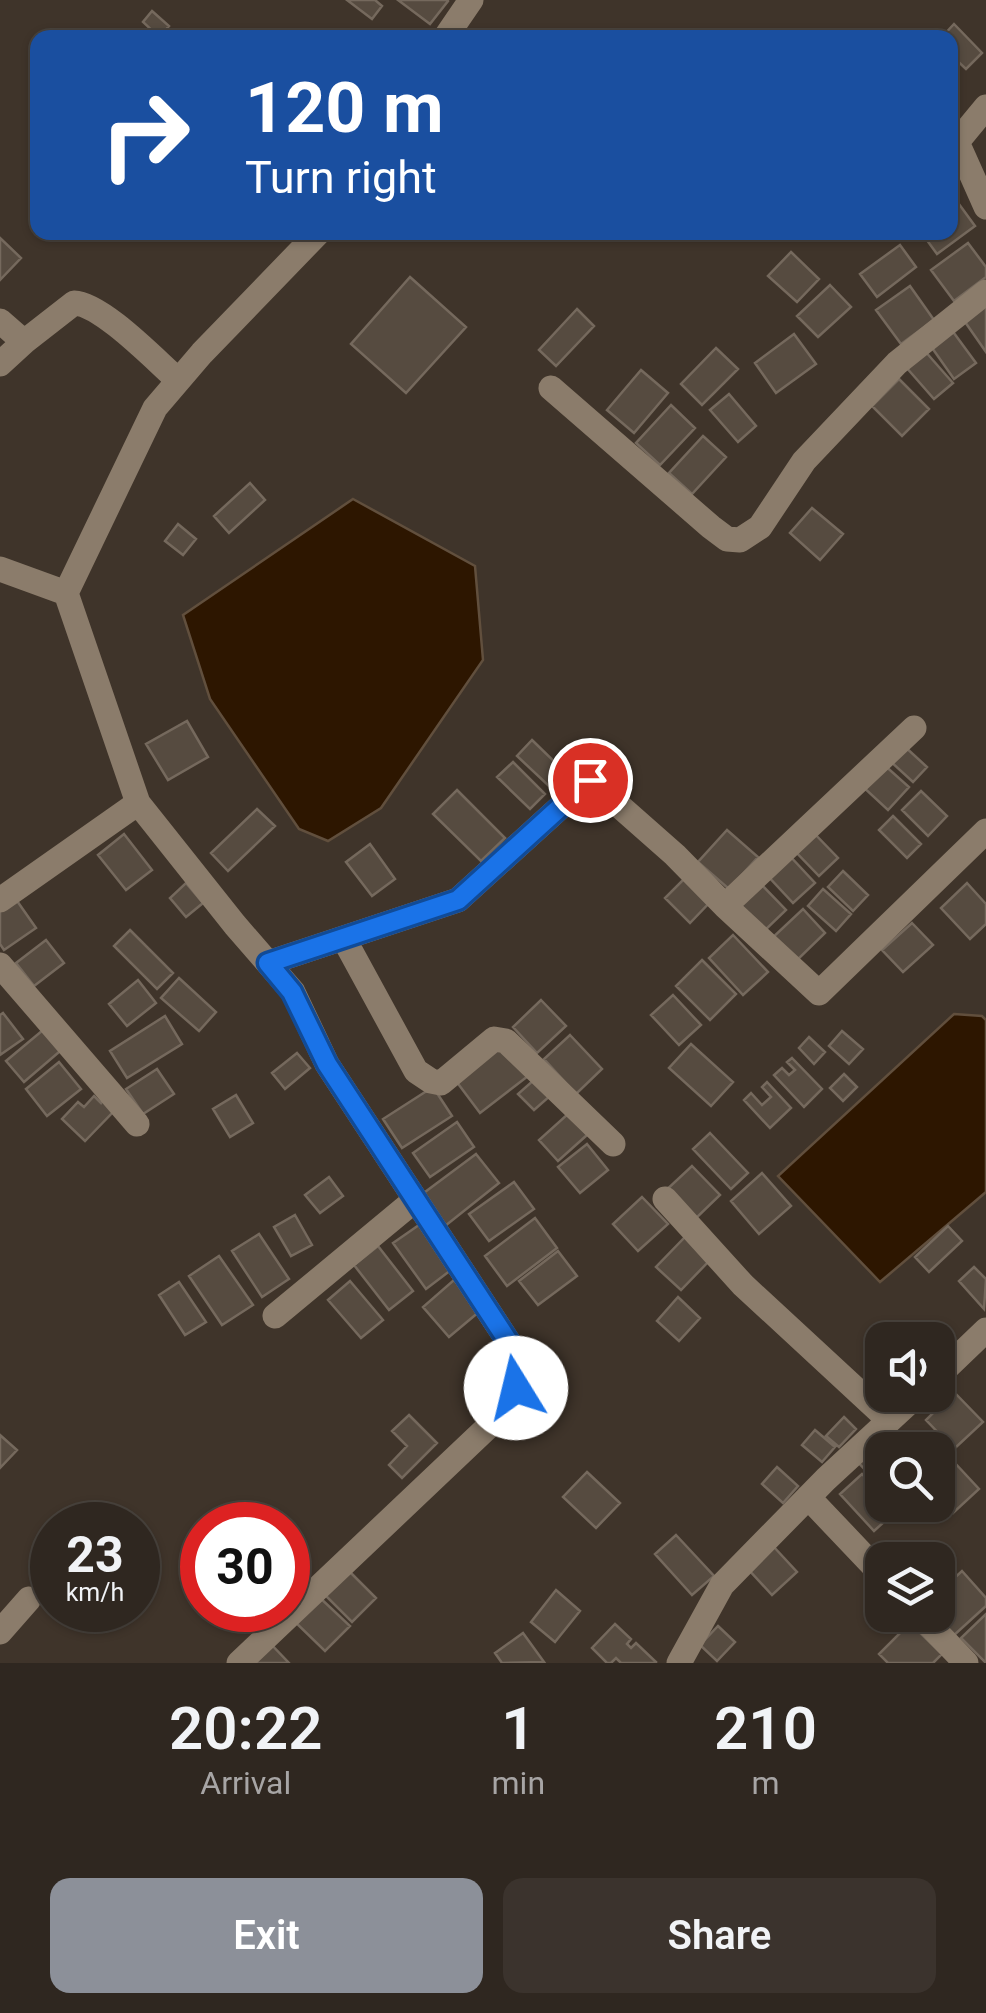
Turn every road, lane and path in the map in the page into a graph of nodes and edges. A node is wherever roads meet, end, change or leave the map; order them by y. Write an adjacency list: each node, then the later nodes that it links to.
1 (471, 0): 2 (street)
2 (450, 30)
3 (986, 107): 4 (street)
4 (958, 141)
5 (958, 144): 6 (street)
6 (986, 207)
7 (311, 240): 12 (street)
8 (986, 292): 13 (street)
9 (0, 321): 10 (street)
10 (24, 342): 11 (street); 12 (street)
11 (0, 364)
12 (178, 380): 15 (street)
13 (552, 388)
14 (0, 568): 15 (street)
15 (66, 593): 17 (street)
16 (914, 728): 20 (street)
17 (138, 803): 19 (street); 22 (street)
18 (986, 830): 20 (street)
19 (0, 900)
20 (725, 906): 21 (street)
21 (344, 939): 22 (street); 25 (street)
22 (268, 963): 27 (street)
23 (0, 965): 24 (street)
24 (137, 1124)
25 (613, 1144)
26 (664, 1198): 32 (street)
27 (415, 1200): 28 (street); 38 (street)
28 (275, 1316)
29 (986, 1330): 30 (street)
30 (955, 1360)
31 (899, 1412): 32 (street)
32 (890, 1420): 33 (street)
33 (808, 1497): 34 (street); 39 (street)
34 (865, 1558)
35 (29, 1599): 36 (street)
36 (0, 1632)
37 (936, 1632): 40 (street)
38 (239, 1663)
39 (679, 1663)
40 (966, 1663)

